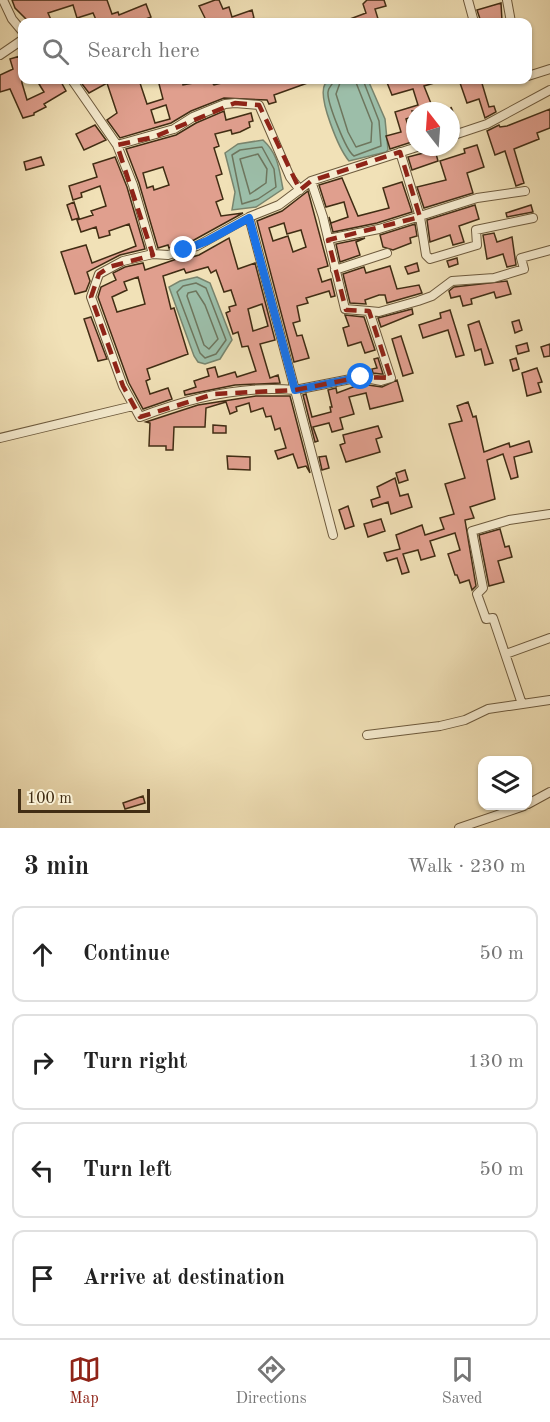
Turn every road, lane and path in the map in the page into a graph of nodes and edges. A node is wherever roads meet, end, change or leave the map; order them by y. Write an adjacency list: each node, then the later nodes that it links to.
1 (3, 0): 6 (street)
2 (468, 0): 4 (street)
3 (507, 0): 5 (street)
4 (473, 18)
5 (511, 18)
6 (18, 26)
7 (18, 43): 8 (street)
8 (0, 55)
9 (550, 69): 10 (street)
10 (532, 75)
11 (75, 84): 14 (street)
12 (550, 90): 13 (street)
13 (460, 133)
14 (117, 145): 18 (street); 25 (street)
15 (406, 150): 16 (street)
16 (400, 152): 17 (street); 20 (street)
17 (311, 181): 18 (street); 23 (street)
18 (300, 190): 21 (street)
19 (525, 191): 20 (street)
20 (420, 216): 22 (street); 23 (street)
21 (249, 218): 25 (street); 29 (street)
22 (532, 218)
23 (328, 239): 27 (street)
24 (550, 250): 28 (street)
25 (153, 254): 30 (street)
26 (387, 254): 27 (street)
27 (335, 270): 28 (street)
28 (369, 311): 29 (street)
29 (295, 390): 30 (street); 33 (street)
30 (133, 406): 31 (street)
31 (0, 438)
32 (550, 514): 35 (street)
33 (333, 535)
34 (550, 638): 35 (street)
35 (506, 654): 37 (street)
36 (550, 700): 37 (street)
37 (522, 704): 38 (street)
38 (367, 735)
39 (550, 792): 40 (street)
40 (532, 802)
41 (511, 810): 42 (street)
42 (492, 816): 43 (street); 44 (street)
43 (459, 828)
44 (494, 828)

